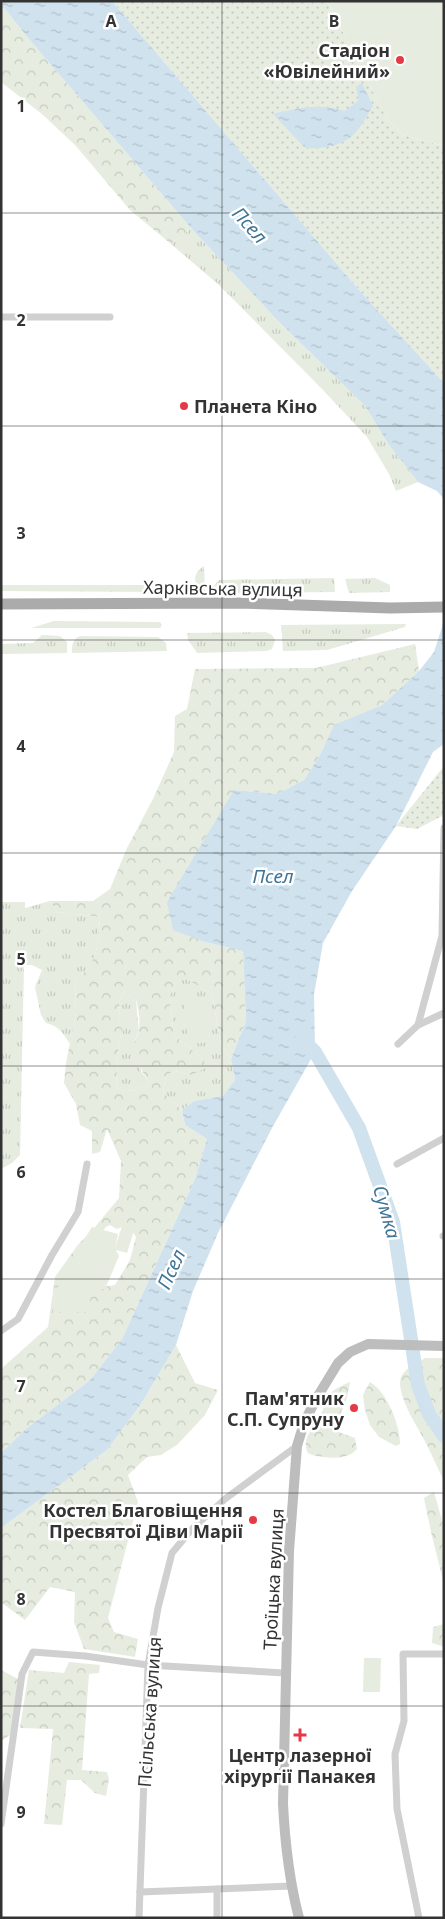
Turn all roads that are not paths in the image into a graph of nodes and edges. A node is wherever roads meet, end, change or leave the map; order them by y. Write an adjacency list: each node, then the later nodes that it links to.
1 (1, 317): 2 (street)
2 (110, 317)
3 (1, 604): 4 (main road, Харківська вулиця)
4 (444, 607)
5 (444, 828): 6 (street)
6 (443, 936): 8 (street)
7 (444, 1013): 8 (street)
8 (418, 1025): 9 (street)
9 (398, 1044)
10 (444, 1138): 12 (street)
11 (87, 1164): 13 (street)
12 (397, 1164)
13 (1, 1331)
14 (444, 1346): 15 (main road, Троїцька вулиця)
15 (297, 1446): 17 (street, Псільська вулиця); 18 (main road, Троїцька вулиця)
16 (444, 1654): 26 (street)
17 (148, 1665): 18 (street); 19 (street); 22 (street, Псільська вулиця)
18 (285, 1673): 20 (main road, Троїцька вулиця)
19 (1, 1824)
20 (291, 1886): 21 (street); 25 (main road, Троїцька вулиця)
21 (218, 1889): 22 (street); 24 (street)
22 (140, 1892): 23 (street, Псільська вулиця)
23 (138, 1918)
24 (217, 1918)
25 (299, 1918)
26 (419, 1918)

